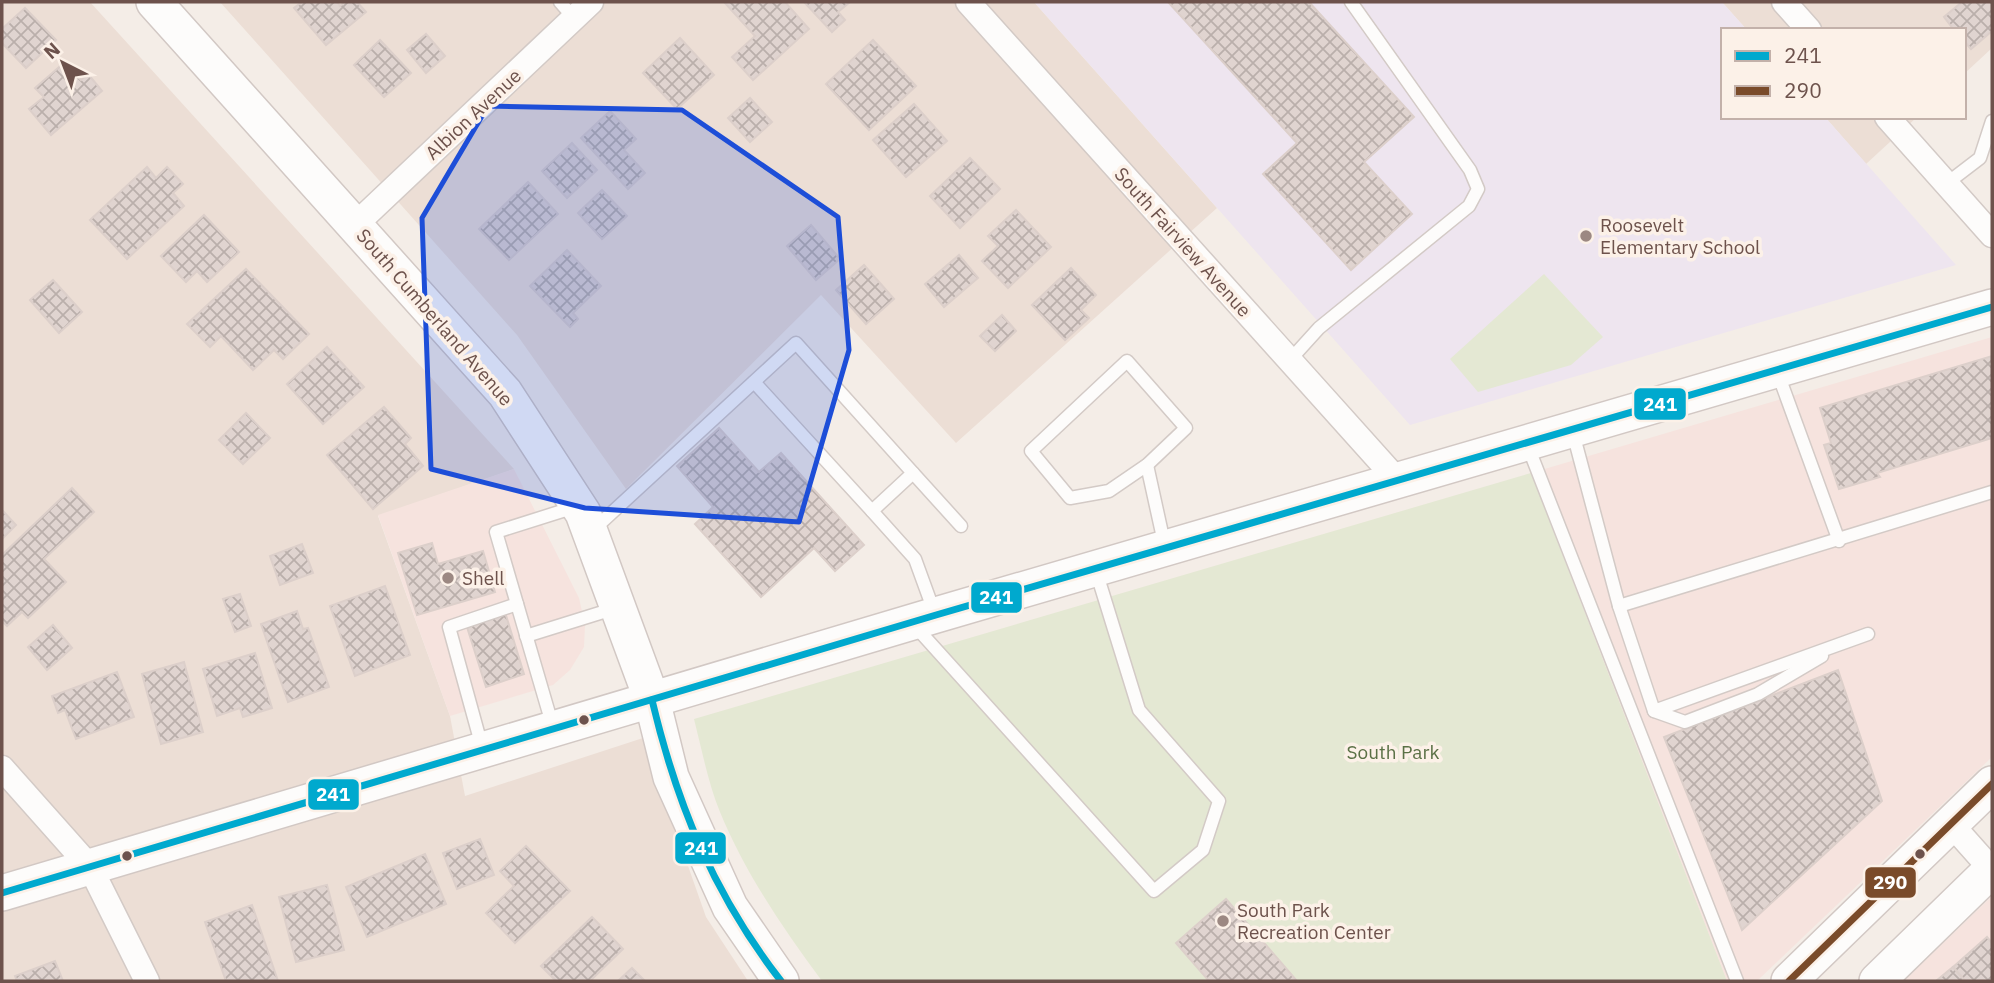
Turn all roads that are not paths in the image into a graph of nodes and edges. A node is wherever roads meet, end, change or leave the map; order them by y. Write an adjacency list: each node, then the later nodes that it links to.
1 (154, 2): 12 (street, South Cumberland Avenue)
2 (968, 2): 15 (street, South Fairview Avenue)
3 (1351, 2): 15 (lane)
4 (1784, 2): 6 (street)
5 (575, 7): 12 (street, Albion Avenue)
6 (1807, 28)
7 (1889, 119): 11 (street)
8 (1992, 121): 9 (lane)
9 (1980, 158): 10 (lane); 11 (lane)
10 (1992, 164)
11 (1947, 184): 13 (street)
12 (354, 226): 25 (street, South Cumberland Avenue)
13 (1992, 235)
14 (1992, 307): 16 (street)
15 (1290, 360): 22 (street, South Fairview Avenue)
16 (1777, 370): 18 (street); 27 (lane)
17 (754, 382): 21 (lane); 24 (lane); 25 (lane)
18 (1572, 431): 19 (street); 31 (lane)
19 (1527, 444): 22 (street); 49 (lane)
20 (1147, 465): 20 (lane); 28 (lane)
21 (913, 472): 24 (lane); 26 (lane)
22 (1399, 482): 28 (street)
23 (1992, 492): 27 (lane)
24 (872, 510): 33 (lane)
25 (584, 519): 30 (lane); 32 (street, South Cumberland Avenue)
26 (961, 526)
27 (1839, 541): 31 (lane)
28 (1165, 549): 29 (street)
29 (1096, 569): 33 (street); 33 (lane)
30 (517, 604): 35 (lane); 40 (lane)
31 (1619, 606): 38 (lane)
32 (618, 608): 35 (lane); 37 (street, South Cumberland Avenue)
33 (923, 618): 37 (street)
34 (1868, 634): 36 (lane)
35 (526, 636): 39 (lane)
36 (1849, 640): 38 (lane); 38 (lane)
37 (652, 700): 39 (street); 48 (street, South Cumberland Avenue)
38 (1654, 711)
39 (554, 729): 40 (street)
40 (483, 750): 44 (street)
41 (2, 768): 44 (street)
42 (1992, 784): 43 (street)
43 (1951, 824): 45 (street); 50 (street)
44 (90, 867): 46 (street); 47 (street)
45 (1992, 870): 51 (street)
46 (2, 893)
47 (146, 981)
48 (781, 981)
49 (1737, 981)
50 (1789, 981)
51 (1877, 981)

